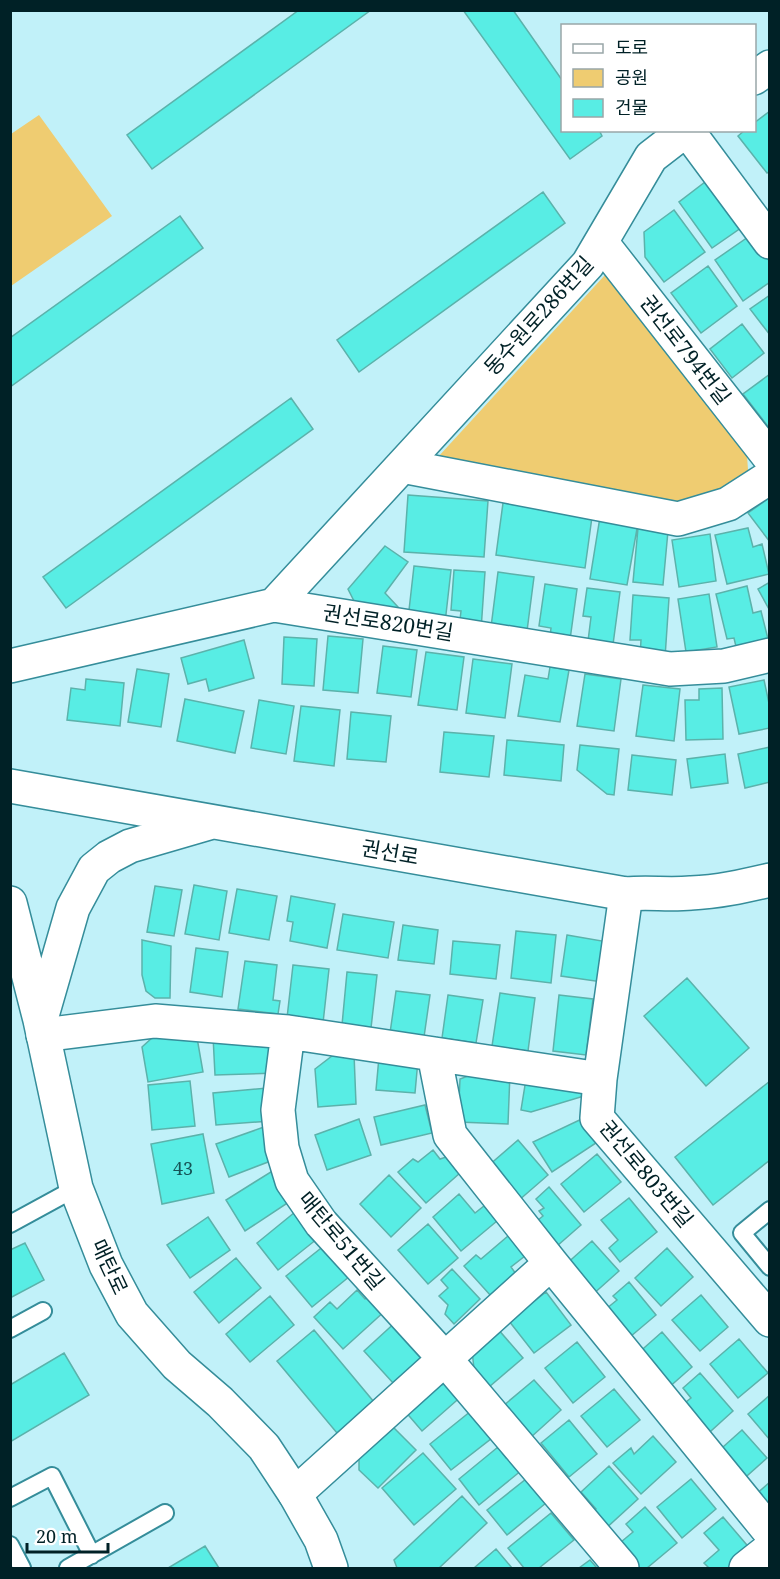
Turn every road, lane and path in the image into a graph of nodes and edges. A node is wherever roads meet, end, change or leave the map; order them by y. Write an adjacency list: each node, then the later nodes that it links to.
1 (770, 67): 2 (street)
2 (756, 77)
3 (683, 132): 5 (street, 동수원로286번길)
4 (688, 132): 6 (street, 동수원로286번길)
5 (601, 242): 7 (street, 권선로794번길); 8 (street, 동수원로286번길)
6 (770, 242)
7 (770, 459)
8 (402, 466): 9 (street); 10 (street, 동수원로286번길)
9 (770, 477)
10 (274, 604): 11 (street, 권선로820번길); 12 (street, 권선로820번길)
11 (770, 655)
12 (10, 666)
13 (10, 786): 14 (street, 권선로)
14 (214, 822): 16 (street, 권선로); 18 (street)
15 (770, 879): 16 (street, 권선로)
16 (626, 894): 21 (street, 권선로803번길)
17 (10, 903): 18 (street, 매탄로)
18 (42, 1027): 19 (street); 22 (street, 매탄로)
19 (288, 1032): 20 (street); 30 (street, 매탄로51번길)
20 (434, 1054): 21 (street); 25 (street)
21 (600, 1079): 28 (street, 권선로803번길)
22 (76, 1188): 24 (lane); 31 (street, 매탄로)
23 (770, 1210): 26 (lane)
24 (10, 1224)
25 (551, 1263): 30 (street); 34 (street)
26 (770, 1266)
27 (43, 1311): 29 (lane)
28 (770, 1320)
29 (10, 1329)
30 (445, 1359): 31 (street); 41 (street, 매탄로51번길)
31 (295, 1494): 40 (street, 매탄로)
32 (10, 1498): 37 (lane)
33 (165, 1513): 37 (lane)
34 (770, 1532)
35 (10, 1545): 38 (lane)
36 (770, 1549): 42 (street)
37 (92, 1555): 39 (lane)
38 (22, 1569)
39 (68, 1569)
40 (331, 1569)
41 (622, 1569)
42 (746, 1569)

